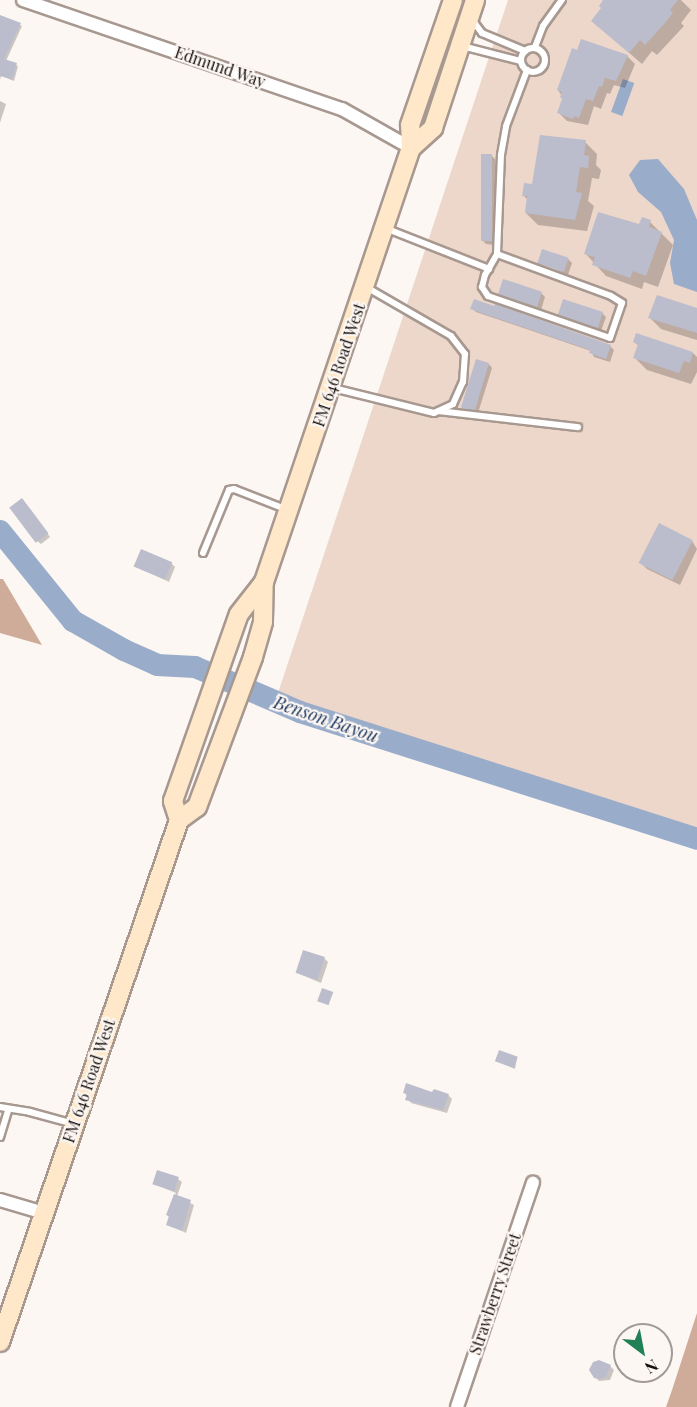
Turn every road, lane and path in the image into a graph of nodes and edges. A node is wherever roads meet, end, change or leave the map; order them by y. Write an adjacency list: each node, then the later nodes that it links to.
1 (23, 0): 10 (street, Edmund Way)
2 (453, 0): 10 (main road, FM 646 Road West)
3 (562, 0): 6 (lane)
4 (470, 3): 5 (main road, FM 646 Road West); 7 (lane)
5 (459, 44): 8 (lane); 10 (main road, FM 646 Road West)
6 (535, 47): 7 (lane); 9 (lane)
7 (525, 51): 8 (lane)
8 (521, 61): 9 (lane)
9 (527, 70): 12 (lane)
10 (411, 148): 11 (main road, FM 646 Road West)
11 (384, 228): 13 (lane); 14 (main road, FM 646 Road West)
12 (497, 254): 13 (lane); 13 (lane)
13 (489, 269)
14 (365, 286): 15 (main road, FM 646 Road West); 16 (lane)
15 (332, 387): 16 (lane); 18 (main road, FM 646 Road West)
16 (439, 411): 17 (lane)
17 (578, 427)
18 (289, 510): 19 (lane); 20 (main road, FM 646 Road West)
19 (203, 553)
20 (264, 582): 21 (main road, FM 646 Road West); 21 (main road, FM 646 Road West)
21 (179, 820): 24 (main road, FM 646 Road West)
22 (0, 1107): 23 (lane)
23 (8, 1110): 24 (lane); 25 (lane)
24 (74, 1125): 28 (main road, FM 646 Road West)
25 (0, 1137)
26 (533, 1182): 30 (street, Strawberry Street)
27 (0, 1200): 28 (street)
28 (44, 1213): 29 (main road, FM 646 Road West)
29 (0, 1342)
30 (457, 1407)

